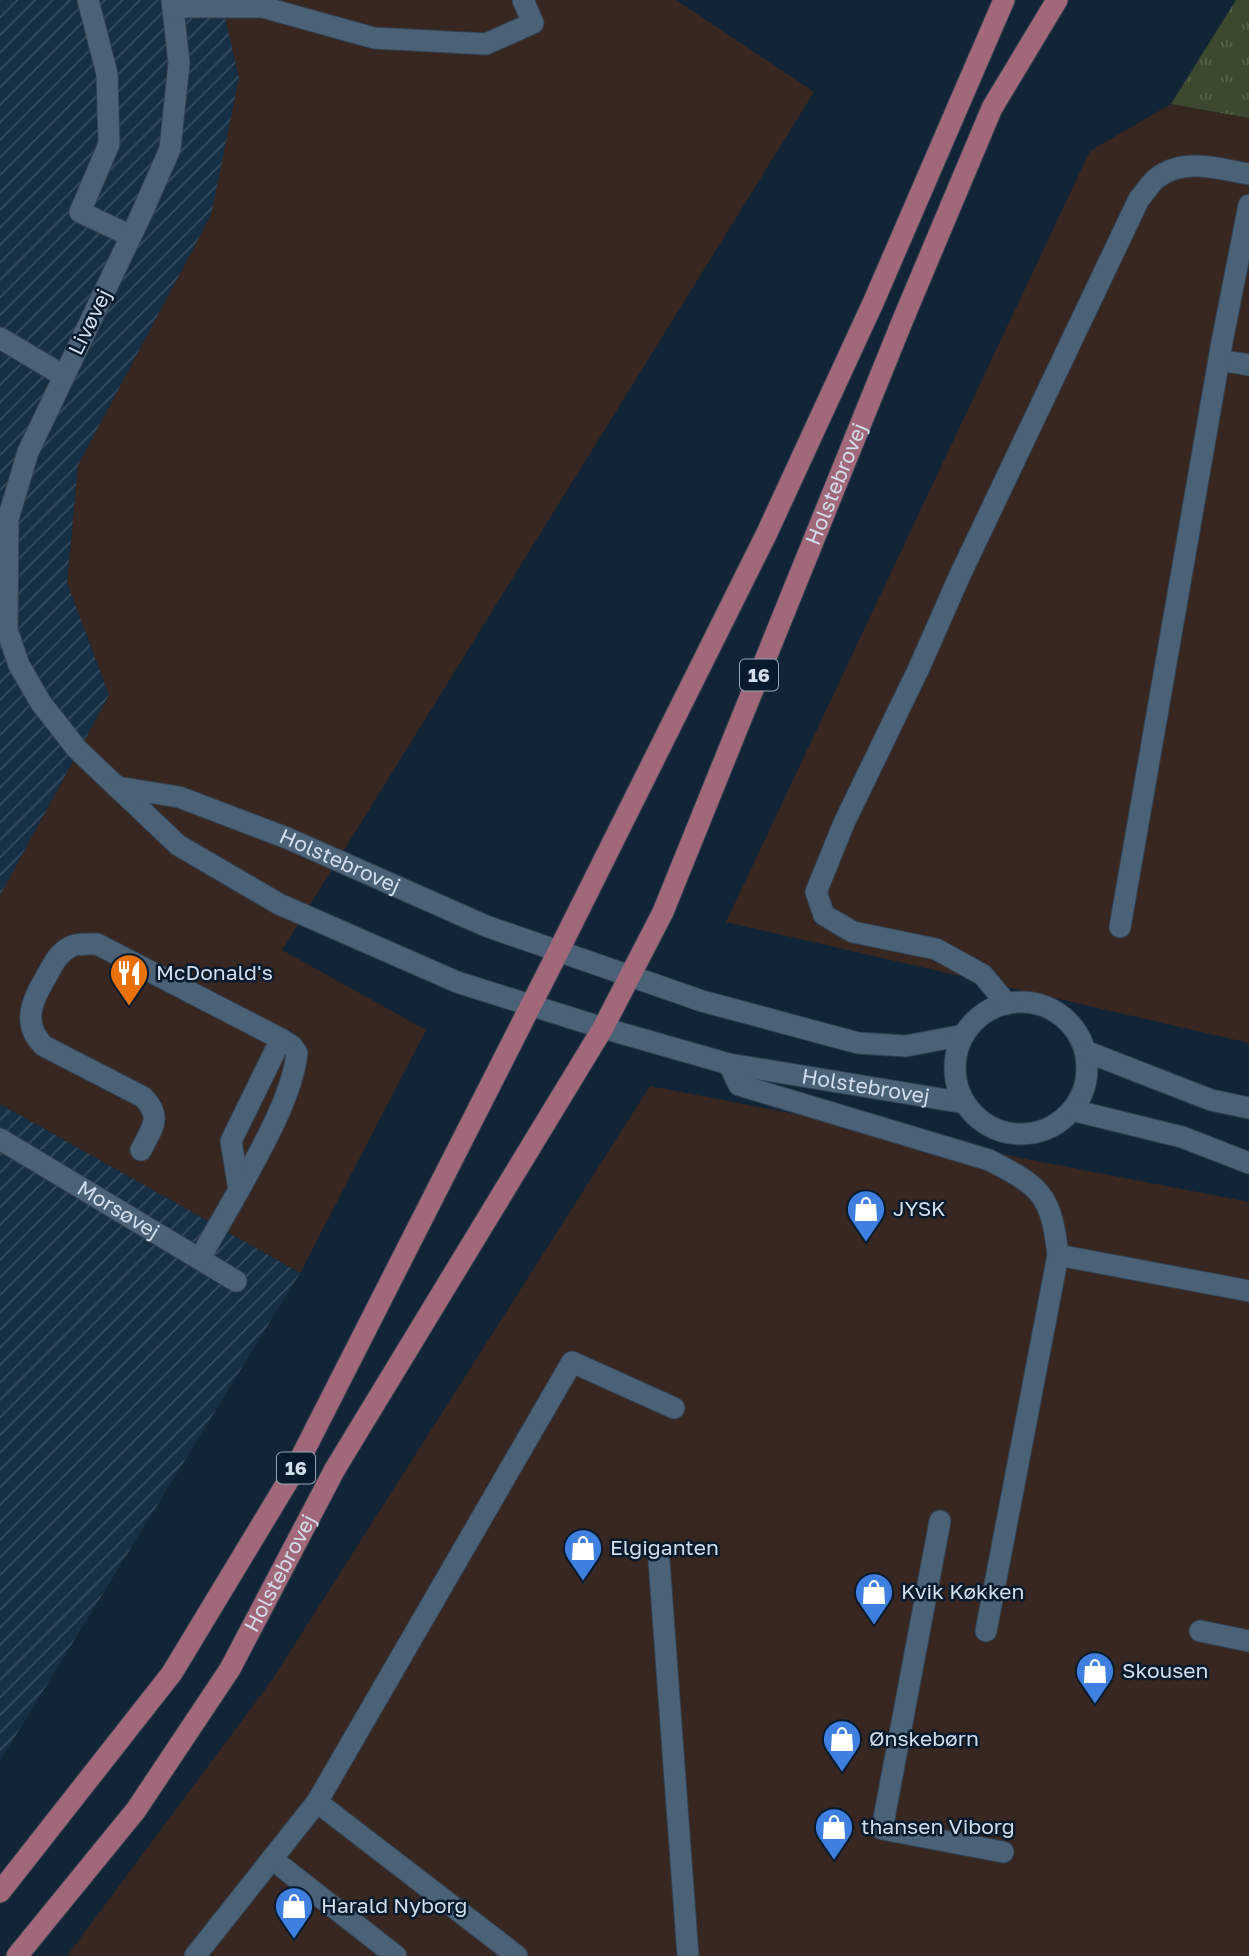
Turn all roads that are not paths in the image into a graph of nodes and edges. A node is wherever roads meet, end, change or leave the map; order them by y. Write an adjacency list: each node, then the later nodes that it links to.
1 (88, 0): 8 (street)
2 (523, 0): 5 (street, Livøvej)
3 (1004, 0): 16 (main road, Holstebrovej / 16)
4 (1057, 0): 17 (main road, Holstebrovej / 16)
5 (173, 3): 8 (street, Livøvej)
6 (1249, 174): 18 (street)
7 (1249, 205): 10 (street)
8 (131, 236): 12 (street, Livøvej)
9 (0, 338): 12 (street)
10 (1219, 360): 11 (street); 15 (street)
11 (1249, 365)
12 (64, 376): 13 (street, Livøvej)
13 (4, 632): 14 (street, Holstebrovej)
14 (117, 787): 16 (street, Holstebrovej); 19 (street, Holstebrovej)
15 (1120, 927)
16 (558, 952): 17 (street, Holstebrovej); 19 (main road, Holstebrovej / 16)
17 (630, 976): 20 (main road, Holstebrovej / 16); 21 (street, Holstebrovej)
18 (1007, 1004): 21 (street); 23 (street)
19 (530, 1005): 20 (street, Holstebrovej); 45 (main road, Holstebrovej / 16)
20 (603, 1028): 24 (street, Holstebrovej); 46 (main road, Holstebrovej / 16)
21 (964, 1035): 25 (street)
22 (281, 1039): 29 (street); 31 (street); 31 (street)
23 (1085, 1051): 26 (street); 27 (street)
24 (729, 1064): 25 (street, Holstebrovej); 32 (street)
25 (965, 1103): 27 (street)
26 (1249, 1108)
27 (1072, 1110): 30 (street)
28 (0, 1139): 33 (street, Morsøvej)
29 (141, 1150)
30 (1249, 1163)
31 (239, 1190): 33 (street)
32 (1058, 1255): 35 (street); 39 (street)
33 (200, 1258): 34 (street, Morsøvej)
34 (236, 1281)
35 (1249, 1291)
36 (674, 1408): 42 (street)
37 (940, 1521): 43 (street)
38 (659, 1561): 50 (street)
39 (986, 1631)
40 (1200, 1631): 41 (street)
41 (1249, 1640)
42 (317, 1802): 44 (street); 49 (street)
43 (1003, 1852)
44 (272, 1859): 47 (street); 48 (street)
45 (0, 1892)
46 (17, 1956)
47 (195, 1956)
48 (396, 1956)
49 (517, 1956)
50 (688, 1956)

